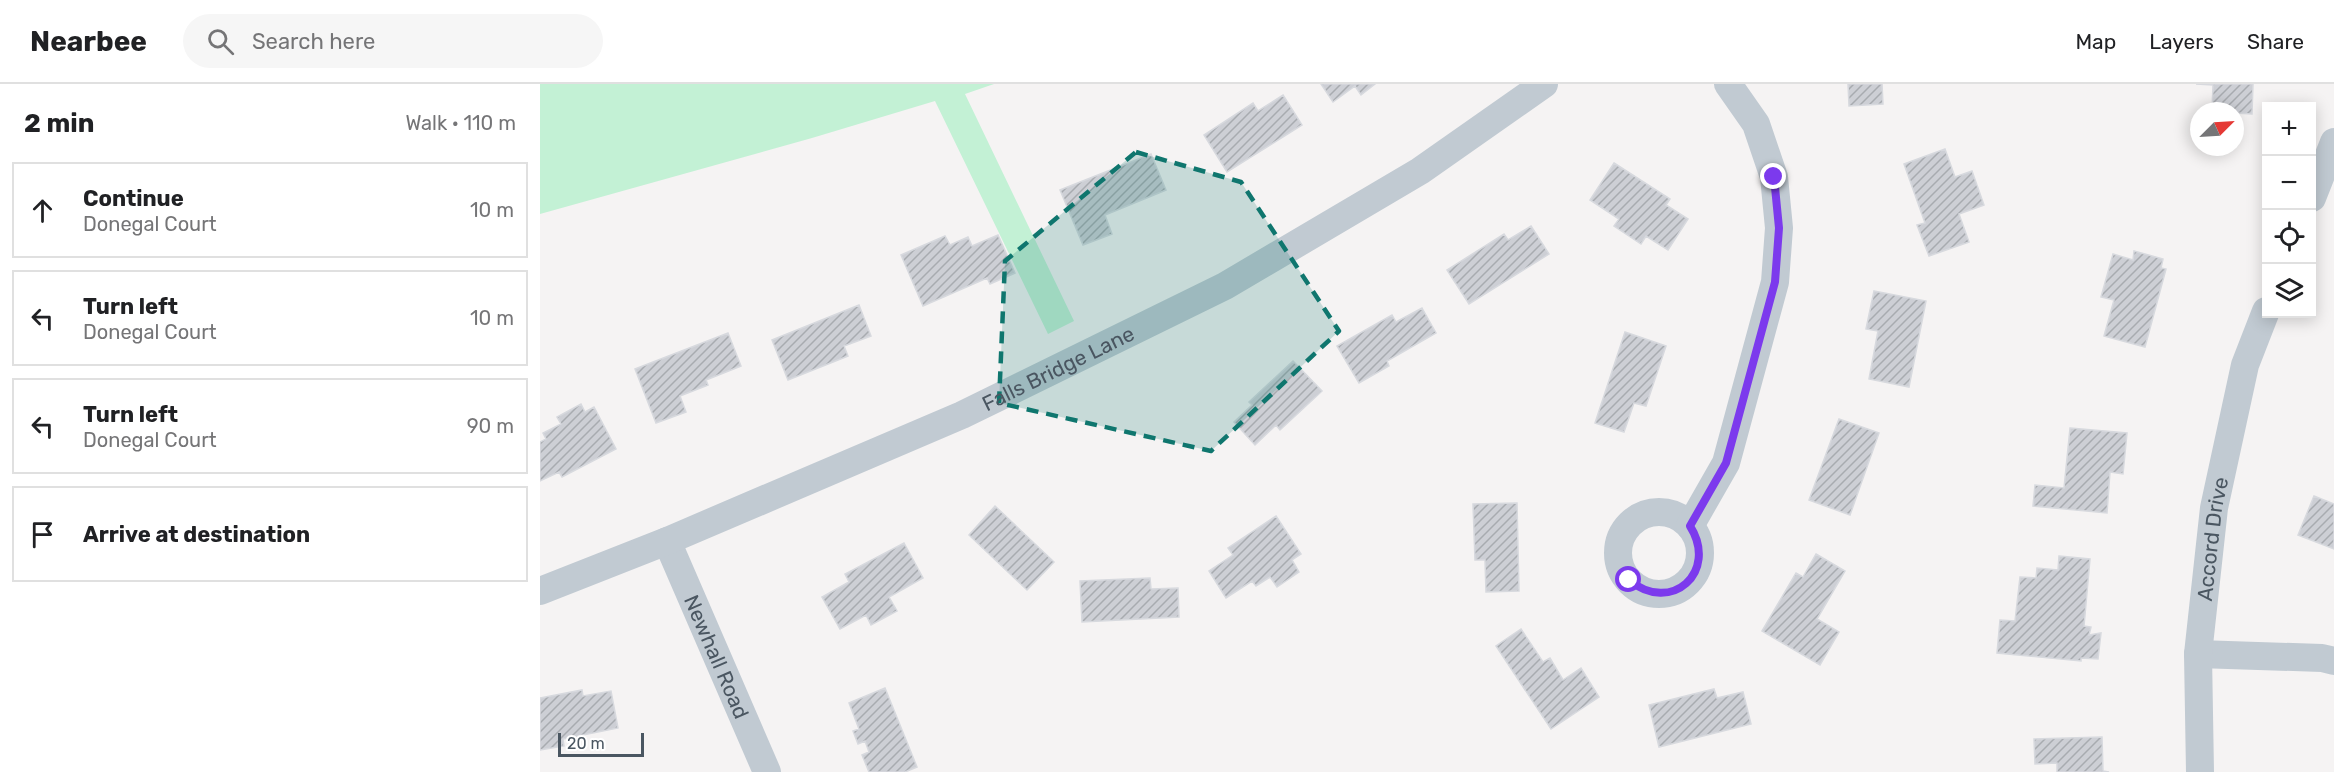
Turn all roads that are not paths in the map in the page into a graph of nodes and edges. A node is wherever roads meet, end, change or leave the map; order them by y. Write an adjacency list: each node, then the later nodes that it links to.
1 (1544, 84): 7 (street, Falls Bridge Lane)
2 (1728, 84): 6 (street)
3 (2334, 142): 4 (street)
4 (2316, 188)
5 (2263, 318): 9 (street, Accord Drive)
6 (1690, 526)
7 (667, 541): 8 (street, Falls Bridge Lane); 11 (street, Newhall Road)
8 (540, 591)
9 (2198, 654): 10 (street); 12 (street, Accord Drive)
10 (2334, 661)
11 (766, 772)
12 (2200, 772)

